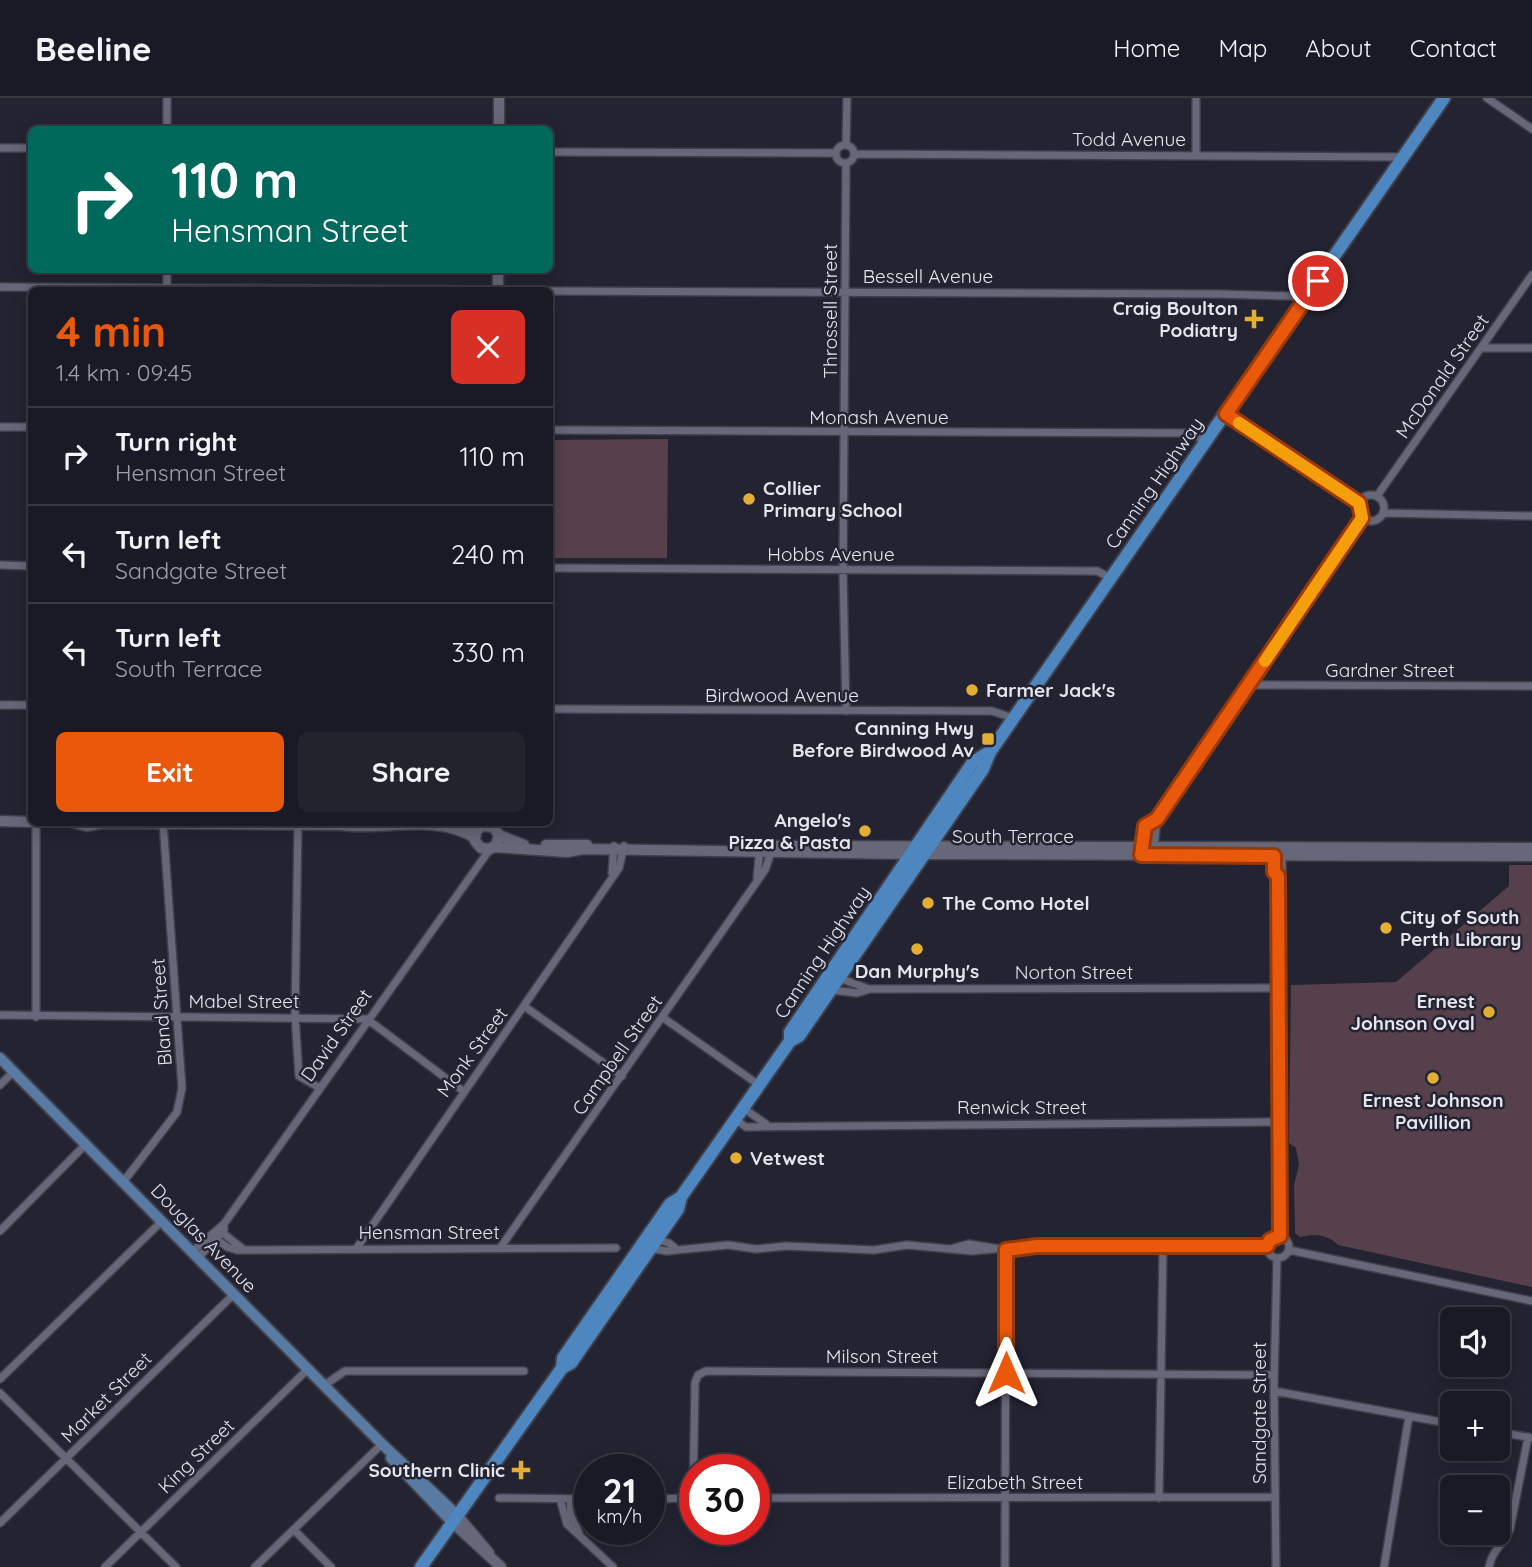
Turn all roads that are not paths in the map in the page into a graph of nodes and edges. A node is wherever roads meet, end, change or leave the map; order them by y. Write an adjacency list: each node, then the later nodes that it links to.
1 (167, 98): 7 (street)
2 (499, 98): 8 (main road)
3 (847, 98): 10 (street)
4 (1196, 98): 16 (street)
5 (1444, 98): 17 (highway, Canning Highway)
6 (1488, 98): 9 (street)
7 (167, 126)
8 (499, 126)
9 (1532, 129)
10 (846, 145): 14 (street); 15 (street)
11 (0, 148): 12 (street)
12 (28, 148)
13 (553, 152): 14 (street)
14 (836, 153): 18 (street)
15 (855, 154): 16 (street, Todd Avenue); 18 (street)
16 (1196, 155): 17 (street, Todd Avenue)
17 (1404, 157): 24 (highway, Canning Highway)
18 (846, 163): 23 (street, Throssell Street)
19 (1532, 275): 25 (street, McDonald Street)
20 (0, 287): 21 (street)
21 (28, 287)
22 (553, 291): 23 (street, Bessell Avenue)
23 (846, 292): 24 (street, Bessell Avenue); 31 (street, Throssell Street)
24 (1304, 302): 27 (highway, Canning Highway)
25 (1481, 348): 26 (street); 33 (street, McDonald Street)
26 (1532, 348)
27 (1226, 414): 32 (highway, Canning Highway); 34 (street)
28 (0, 427): 29 (street)
29 (28, 427)
30 (553, 430): 31 (street, Monash Avenue)
31 (845, 433): 32 (street, Monash Avenue); 41 (street, Throssell Street)
32 (1207, 442): 42 (highway, Canning Highway)
33 (1377, 496): 34 (street); 35 (street)
34 (1359, 503): 37 (street)
35 (1384, 513): 36 (street); 37 (street)
36 (1532, 516)
37 (1362, 518): 43 (street)
38 (0, 565): 39 (street)
39 (28, 566)
40 (553, 568): 41 (street, Hobbs Avenue)
41 (843, 570): 42 (street, Hobbs Avenue); 48 (street, Throssell Street)
42 (1111, 578): 49 (highway, Canning Highway)
43 (1248, 685): 44 (street, Gardner Street); 50 (street)
44 (1532, 686)
45 (0, 705): 46 (street)
46 (28, 705)
47 (553, 709): 48 (street, Birdwood Avenue)
48 (846, 711): 49 (street, Birdwood Avenue)
49 (1013, 718): 67 (highway, Canning Highway)
50 (1157, 819): 68 (street); 69 (street)
51 (0, 821): 52 (main road)
52 (28, 822)
53 (34, 826): 81 (street)
54 (163, 826): 82 (street, Bland Street)
55 (298, 826): 80 (street)
56 (329, 826): 57 (main road)
57 (378, 826)
58 (446, 826): 61 (main road)
59 (483, 826): 61 (main road)
60 (497, 829): 62 (main road); 63 (main road, South Terrace)
61 (477, 842): 62 (main road, South Terrace); 72 (street, David Street)
62 (492, 848): 63 (main road, South Terrace); 72 (street, David Street)
63 (619, 848): 65 (main road, South Terrace); 78 (street, Monk Street)
64 (1532, 848): 70 (main road, South Terrace)
65 (760, 849): 66 (main road, South Terrace); 73 (street, Campbell Street)
66 (773, 849): 67 (main road, South Terrace); 73 (street, Campbell Street)
67 (920, 849): 68 (main road, South Terrace); 74 (highway, Canning Highway); 85 (highway, Canning Highway)
68 (1141, 851): 69 (main road, South Terrace)
69 (1154, 851): 70 (main road, South Terrace)
70 (1278, 852): 71 (main road, South Terrace); 75 (street)
71 (1532, 856)
72 (476, 865): 84 (street, David Street)
73 (757, 878): 83 (street, Campbell Street)
74 (839, 978): 76 (street, Norton Street); 77 (highway, Canning Highway)
75 (1278, 988): 76 (street, Norton Street); 95 (street)
76 (870, 989): 77 (street, Norton Street)
77 (831, 990): 85 (highway, Canning Highway)
78 (524, 1006): 88 (street); 92 (street, Monk Street)
79 (0, 1015): 81 (street, Mabel Street)
80 (295, 1016): 82 (street, Mabel Street); 84 (street, Mabel Street); 91 (street)
81 (36, 1017): 82 (street, Mabel Street)
82 (178, 1017): 98 (street, Bland Street)
83 (662, 1017): 88 (street, Campbell Street); 90 (street)
84 (367, 1019): 91 (street, David Street); 92 (street)
85 (790, 1041): 90 (highway, Canning Highway)
86 (0, 1058): 87 (main road, Douglas Avenue)
87 (13, 1072): 89 (street); 97 (main road, Douglas Avenue)
88 (622, 1076): 105 (street, Campbell Street)
89 (0, 1085)
90 (759, 1085): 93 (highway, Canning Highway)
91 (318, 1087): 101 (street, David Street)
92 (463, 1091): 108 (street, Monk Street)
93 (743, 1108): 94 (highway, Canning Highway); 96 (street)
94 (736, 1119): 96 (street, Renwick Street); 103 (highway, Canning Highway)
95 (1278, 1122): 96 (street, Renwick Street); 102 (street)
96 (766, 1124)
97 (86, 1144): 98 (main road, Douglas Avenue); 100 (street)
98 (124, 1181): 99 (main road, Douglas Avenue)
99 (162, 1221): 112 (main road, Douglas Avenue); 121 (street)
100 (0, 1231)
101 (218, 1232): 108 (street, Hensman Street); 112 (street, David Street)
102 (1280, 1236): 104 (street); 111 (street)
103 (649, 1242): 109 (street); 109 (street); 140 (highway, Canning Highway)
104 (1267, 1246): 107 (street); 113 (street)
105 (500, 1248): 106 (street, Hensman Street); 108 (street, Hensman Street)
106 (616, 1248)
107 (1163, 1248): 110 (street); 119 (street)
108 (356, 1249)
109 (676, 1249): 110 (street)
110 (1006, 1250): 118 (street)
111 (1289, 1250): 113 (street); 115 (street)
112 (195, 1255): 114 (main road, Douglas Avenue)
113 (1277, 1258): 120 (street, Sandgate Street)
114 (234, 1294): 116 (main road, Douglas Avenue); 131 (street, Market Street)
115 (1532, 1301)
116 (309, 1368): 122 (main road, Douglas Avenue); 145 (street, King Street)
117 (524, 1371): 122 (street)
118 (1006, 1373): 119 (street, Milson Street); 130 (street, Milson Street); 135 (street)
119 (1160, 1374): 120 (street, Milson Street); 136 (street)
120 (1274, 1375): 123 (street, Sandgate Street)
121 (0, 1378)
122 (326, 1384): 129 (main road, Douglas Avenue)
123 (1274, 1391): 125 (street); 132 (street, Sandgate Street)
124 (0, 1393): 131 (street)
125 (1409, 1416): 126 (street); 156 (street)
126 (1440, 1422)
127 (1510, 1434): 128 (street)
128 (1530, 1438): 157 (street)
129 (382, 1444): 140 (main road, Douglas Avenue); 143 (street)
130 (694, 1454)
131 (65, 1460): 142 (street, Market Street); 145 (street)
132 (1275, 1497): 136 (street, Elizabeth Street); 155 (street, Sandgate Street)
133 (499, 1498): 137 (street)
134 (770, 1498): 135 (street, Elizabeth Street)
135 (1005, 1498): 136 (street, Elizabeth Street); 154 (street)
136 (1159, 1498)
137 (560, 1499): 138 (street); 144 (street)
138 (570, 1500): 139 (street); 141 (street)
139 (574, 1500)
140 (454, 1519): 147 (main road, Douglas Avenue); 152 (highway, Canning Highway)
141 (574, 1521)
142 (0, 1523)
143 (294, 1530): 150 (street); 151 (street)
144 (574, 1530)
145 (140, 1532): 148 (street, King Street); 149 (street)
146 (591, 1545): 153 (street)
147 (497, 1563)
148 (105, 1567)
149 (176, 1567)
150 (254, 1567)
151 (331, 1567)
152 (421, 1567)
153 (612, 1567)
154 (1005, 1567)
155 (1276, 1567)
156 (1384, 1567)
157 (1489, 1567)

